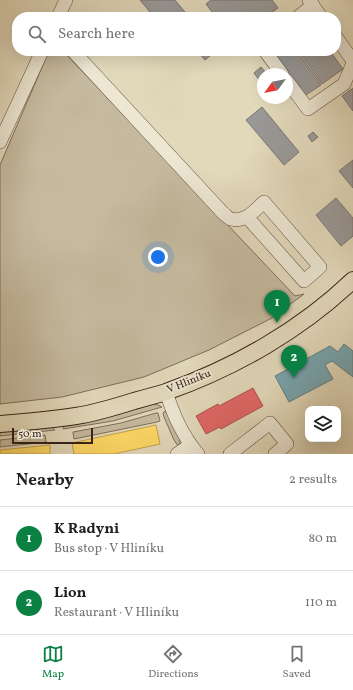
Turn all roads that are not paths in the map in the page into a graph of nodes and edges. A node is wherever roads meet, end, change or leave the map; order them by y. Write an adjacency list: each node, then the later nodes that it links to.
1 (66, 0): 3 (street)
2 (311, 3): 4 (street); 5 (street)
3 (60, 12)
4 (303, 12)
5 (317, 12)
6 (341, 44): 10 (street)
7 (40, 56): 13 (street)
8 (78, 56): 14 (street)
9 (269, 56): 11 (street)
10 (353, 62): 12 (street)
11 (278, 68)
12 (293, 89)
13 (0, 142)
14 (247, 217): 14 (street)
15 (353, 280): 16 (main road, V Hliníku)
16 (166, 392): 17 (main road, V Hliníku); 18 (street)
17 (0, 424)
18 (194, 449): 19 (street)
19 (177, 454)
20 (230, 454): 21 (street)
21 (275, 454)

